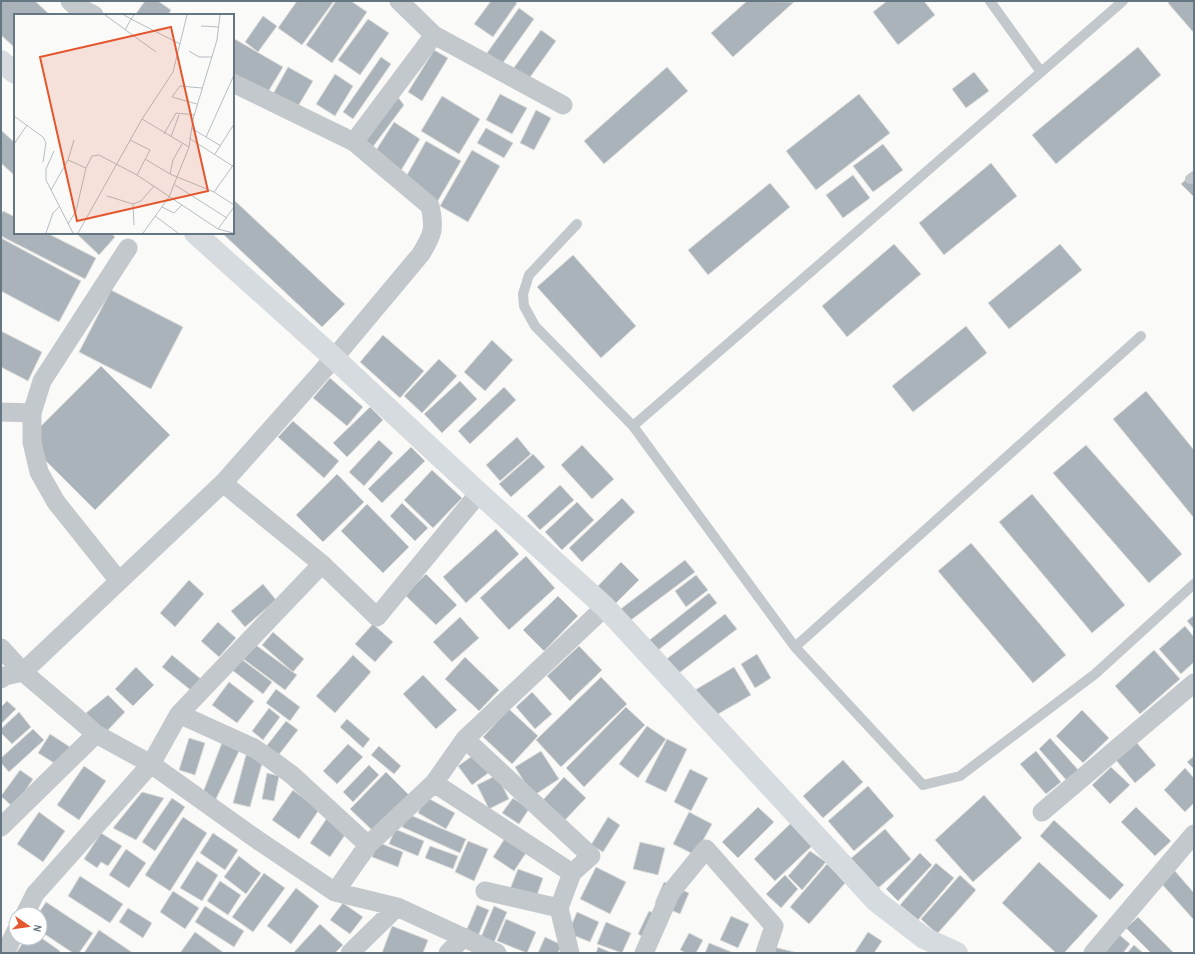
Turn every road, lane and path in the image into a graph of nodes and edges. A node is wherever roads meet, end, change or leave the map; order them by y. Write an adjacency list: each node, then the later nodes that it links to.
1 (70, 1): 5 (street)
2 (399, 1): 6 (street)
3 (990, 1): 9 (lane)
4 (1123, 1): 9 (lane)
5 (92, 14)
6 (434, 35): 11 (street); 12 (street)
7 (1, 61): 8 (street)
8 (14, 72)
9 (1040, 72): 20 (lane)
10 (234, 83): 12 (street)
11 (564, 105)
12 (354, 142): 17 (street)
13 (577, 224): 20 (lane)
14 (196, 234): 17 (street)
15 (128, 248): 19 (street)
16 (1141, 336): 27 (lane)
17 (334, 358): 21 (street); 22 (street)
18 (1, 412): 19 (street)
19 (32, 413): 24 (street)
20 (633, 426): 27 (lane)
21 (223, 483): 23 (street); 24 (street)
22 (479, 492): 23 (street); 26 (street)
23 (322, 564): 32 (street)
24 (119, 581): 29 (street)
25 (1194, 584): 27 (lane)
26 (605, 606): 34 (street); 54 (street)
27 (795, 647)
28 (1, 648): 29 (street)
29 (23, 672): 30 (street); 33 (street)
30 (1, 679)
31 (1194, 683): 37 (street)
32 (179, 714): 35 (street); 40 (street)
33 (96, 734): 35 (street); 38 (street)
34 (465, 739): 36 (street); 41 (street)
35 (151, 764): 43 (street); 44 (street)
36 (434, 783): 40 (street); 41 (street)
37 (1042, 812)
38 (1, 827)
39 (1194, 834): 55 (street)
40 (368, 845): 43 (street)
41 (572, 873): 46 (street)
42 (485, 891): 46 (street)
43 (335, 892): 45 (street)
44 (29, 906)
45 (398, 907): 47 (street); 48 (street)
46 (559, 908): 51 (street)
47 (464, 937): 49 (street); 50 (street)
48 (350, 953)
49 (448, 953)
50 (497, 953)
51 (570, 953)
52 (644, 953): 53 (street)
53 (765, 953)
54 (957, 953)
55 (1093, 953)

